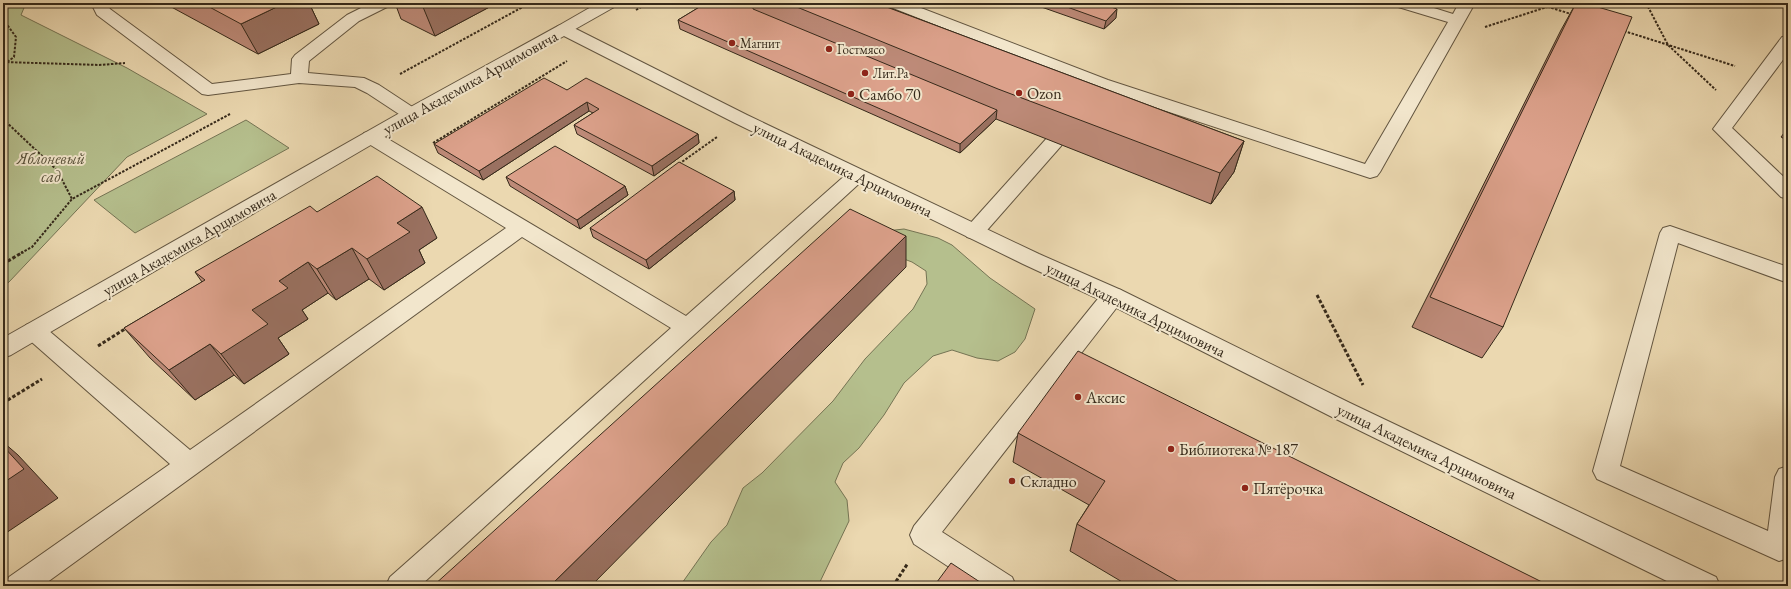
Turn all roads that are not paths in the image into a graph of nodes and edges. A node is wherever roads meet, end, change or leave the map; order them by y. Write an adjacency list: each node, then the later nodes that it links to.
1 (99, 3): 10 (street)
2 (383, 3): 10 (street)
3 (610, 3): 8 (street)
4 (894, 3): 7 (street)
5 (1401, 3): 7 (street)
6 (1467, 3): 7 (street)
7 (1457, 20)
8 (564, 29): 11 (street, улица Академика Арцимовича); 14 (street, улица Академика Арцимовича)
9 (1788, 41): 15 (street)
10 (299, 78): 11 (street)
11 (411, 114): 12 (street, улица Академика Арцимовича)
12 (371, 137): 16 (street); 21 (street, улица Академика Арцимовича)
13 (1054, 142): 17 (street)
14 (856, 176): 17 (street, улица Академика Арцимовича); 20 (street)
15 (1788, 192)
16 (522, 227): 20 (street); 23 (street)
17 (974, 232): 19 (street, улица Академика Арцимовича)
18 (1788, 275): 24 (street)
19 (1113, 296): 27 (street); 28 (street, улица Академика Арцимовича)
20 (687, 327): 26 (street)
21 (34, 331): 22 (street, улица Академика Арцимовича); 23 (street)
22 (3, 349)
23 (190, 465): 25 (street)
24 (1788, 477)
25 (19, 586)
26 (400, 586)
27 (1002, 586)
28 (1706, 586)

